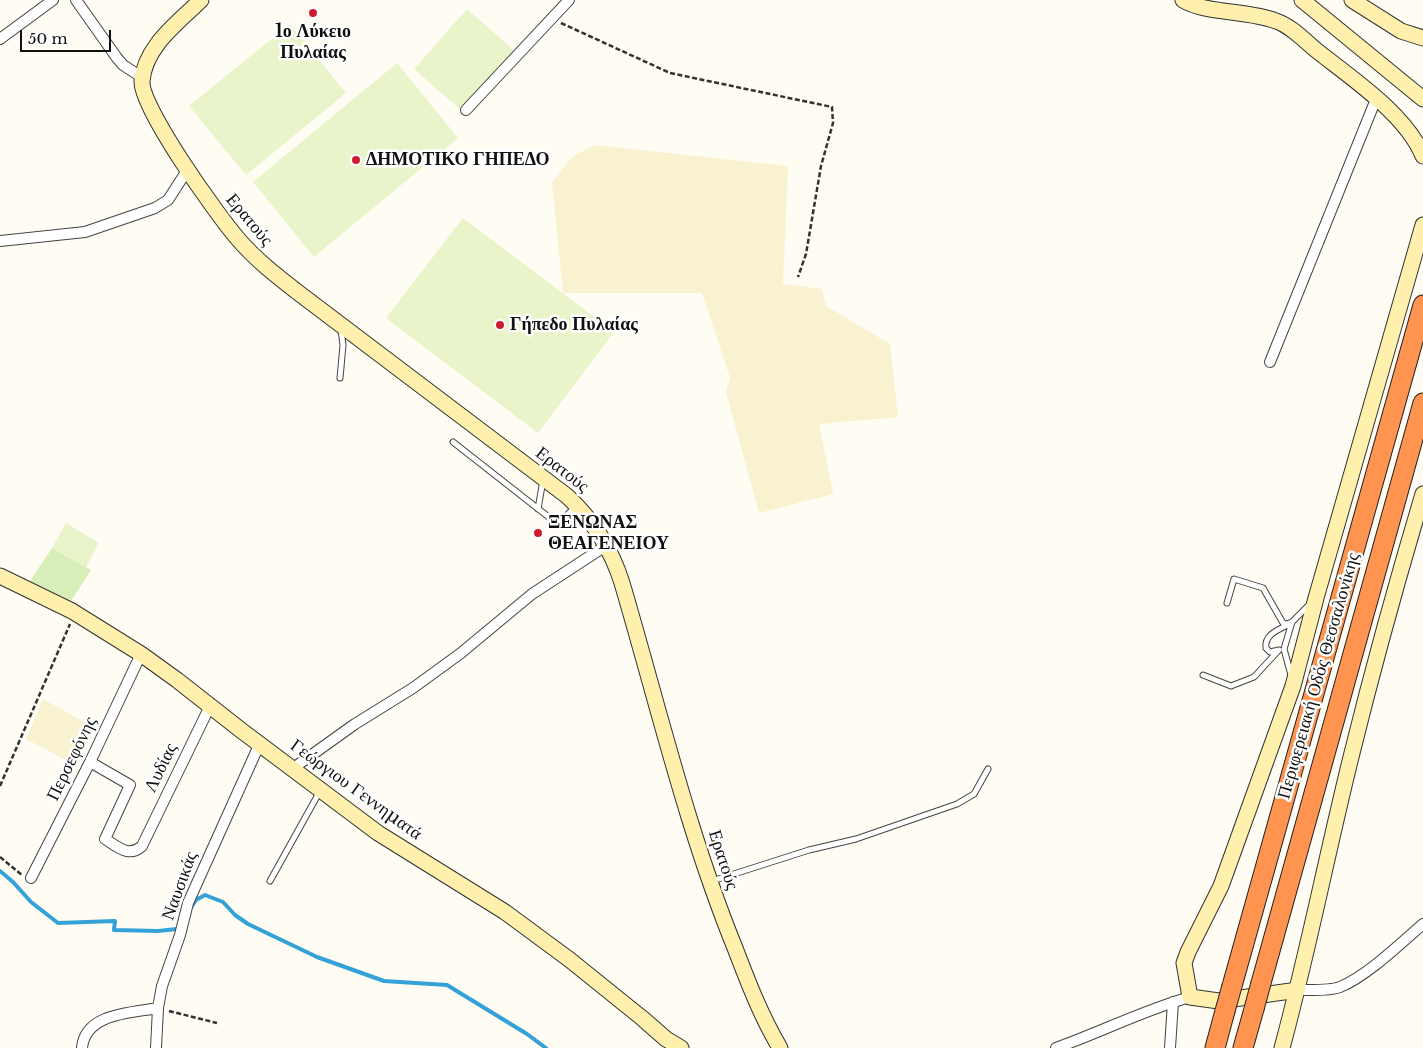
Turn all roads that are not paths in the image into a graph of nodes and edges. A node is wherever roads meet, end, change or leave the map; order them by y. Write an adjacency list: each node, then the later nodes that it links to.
1 (53, 0): 9 (street)
2 (76, 0): 10 (street)
3 (201, 0): 10 (street)
4 (568, 0): 13 (street)
5 (1183, 0): 11 (street)
6 (1302, 0): 12 (street)
7 (1352, 0): 8 (street)
8 (1423, 38)
9 (0, 39)
10 (143, 78): 15 (street, Ερατούς)
11 (1376, 99): 14 (street); 20 (street)
12 (1423, 99)
13 (466, 110)
14 (1423, 156)
15 (188, 169): 17 (street); 19 (street, Ερατούς)
16 (1423, 225): 30 (street)
17 (0, 241)
18 (1423, 305): 58 (highway, Περιφερειακή Οδός Θεσσαλονίκης, bridge)
19 (340, 324): 21 (lane); 24 (street, Ερατούς)
20 (1270, 362)
21 (340, 378)
22 (1423, 404): 59 (highway, Περιφερειακή Οδός Θεσσαλονίκης, bridge)
23 (453, 442): 27 (lane)
24 (544, 478): 26 (street, Ερατούς); 27 (lane)
25 (1423, 494): 48 (street)
26 (577, 505): 27 (lane); 28 (street, Ερατούς)
27 (538, 509)
28 (607, 545): 41 (street); 46 (street, Ερατούς)
29 (0, 576): 35 (street, Γεώργιου Γεννηματά)
30 (1316, 598): 32 (lane); 37 (street)
31 (1227, 603): 32 (lane)
32 (1292, 622): 33 (lane); 34 (lane)
33 (1284, 649): 34 (lane); 37 (lane)
34 (1278, 651): 36 (lane)
35 (141, 654): 38 (street, Γεώργιου Γεννηματά); 40 (street, Περσεφόνης)
36 (1203, 675)
37 (1293, 686): 49 (street)
38 (210, 706): 39 (street, Γεώργιου Γεννηματά); 40 (street, Λυδίας)
39 (260, 743): 41 (street, Γεώργιου Γεννηματά); 51 (street, Ναυσικάς)
40 (90, 762): 44 (street, Περσεφόνης)
41 (292, 769): 43 (street, Γεώργιου Γεννηματά)
42 (988, 769): 46 (lane)
43 (320, 791): 45 (lane); 54 (street, Γεώργιου Γεννηματά)
44 (31, 878)
45 (270, 881)
46 (709, 882): 55 (street, Ερατούς)
47 (1423, 924): 48 (street)
48 (1298, 990): 49 (street); 60 (street)
49 (1190, 997): 50 (street)
50 (1173, 1002): 56 (street); 57 (street)
51 (158, 1008): 52 (street); 53 (street, Ναυσικάς)
52 (82, 1048)
53 (156, 1048)
54 (681, 1048)
55 (780, 1048)
56 (1056, 1048)
57 (1170, 1048)
58 (1215, 1048)
59 (1243, 1048)
60 (1282, 1048)

